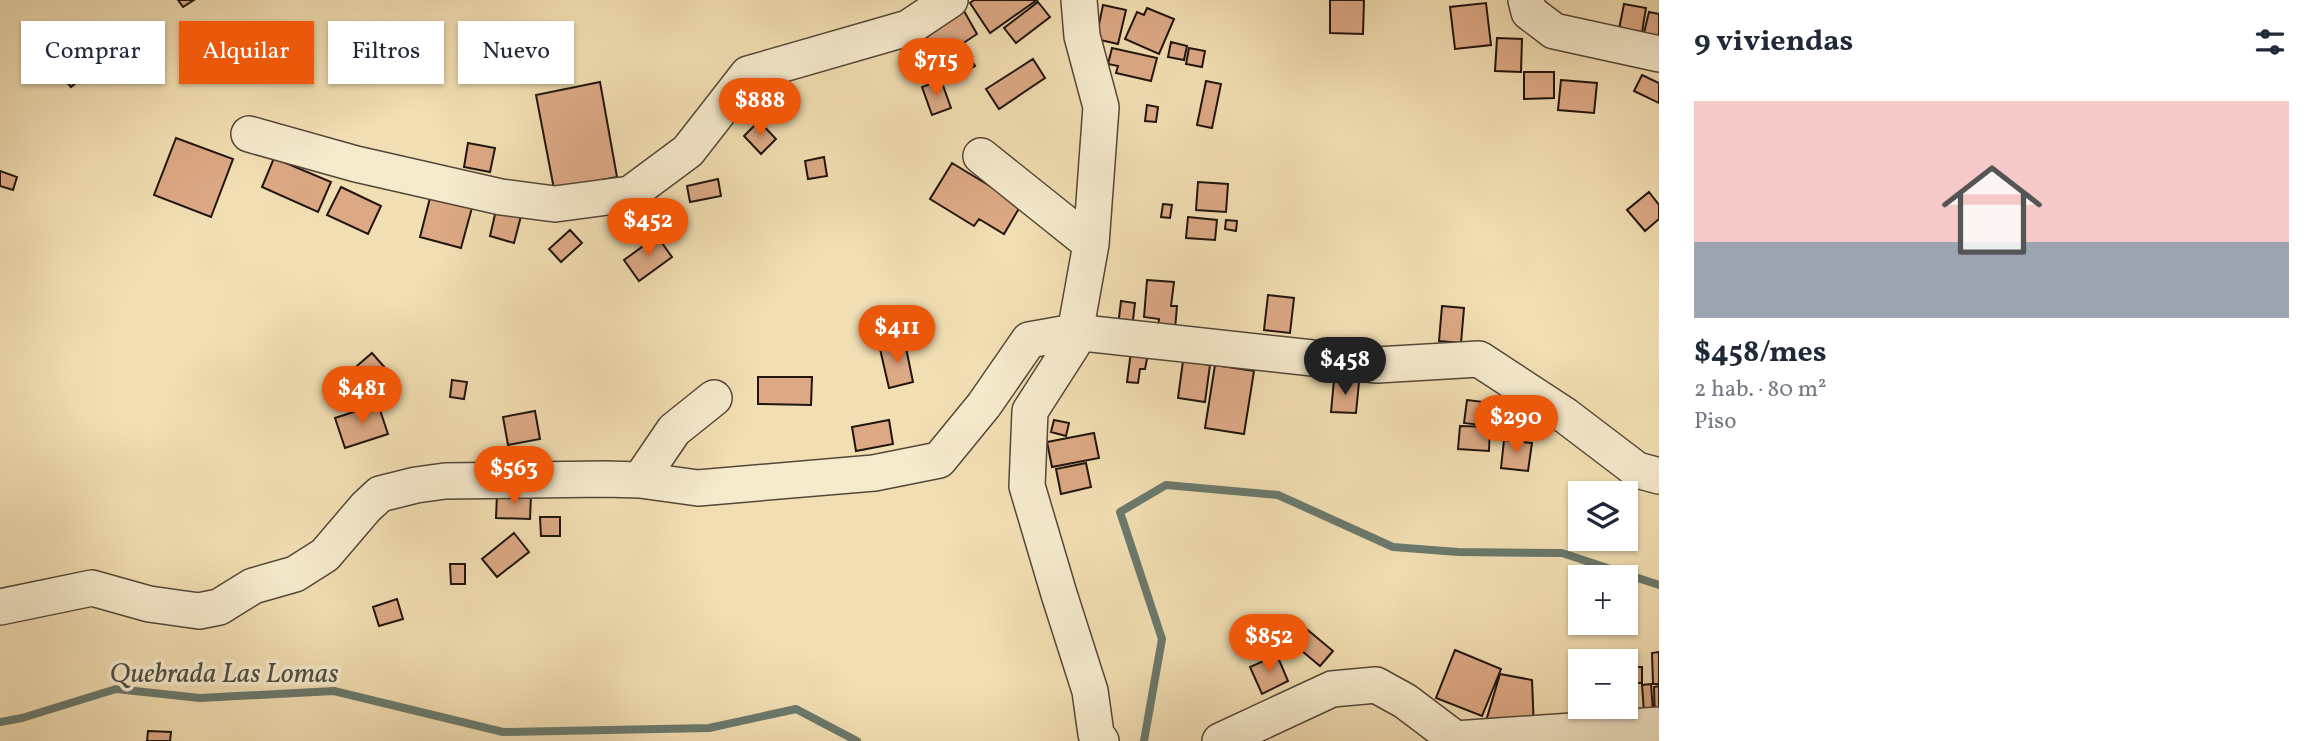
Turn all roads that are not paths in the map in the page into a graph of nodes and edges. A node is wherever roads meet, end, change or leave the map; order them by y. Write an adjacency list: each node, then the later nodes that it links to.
1 (950, 0): 5 (street)
2 (1079, 0): 7 (street)
3 (1525, 0): 4 (street)
4 (1659, 54)
5 (249, 134)
6 (981, 156): 7 (street)
7 (1091, 244): 8 (street)
8 (1074, 332): 10 (street); 11 (street); 15 (street)
9 (714, 398): 11 (street)
10 (1659, 477)
11 (640, 480): 12 (street)
12 (0, 607)
13 (1659, 725): 14 (street)
14 (1456, 740): 16 (street)
15 (1101, 741)
16 (1220, 741)

